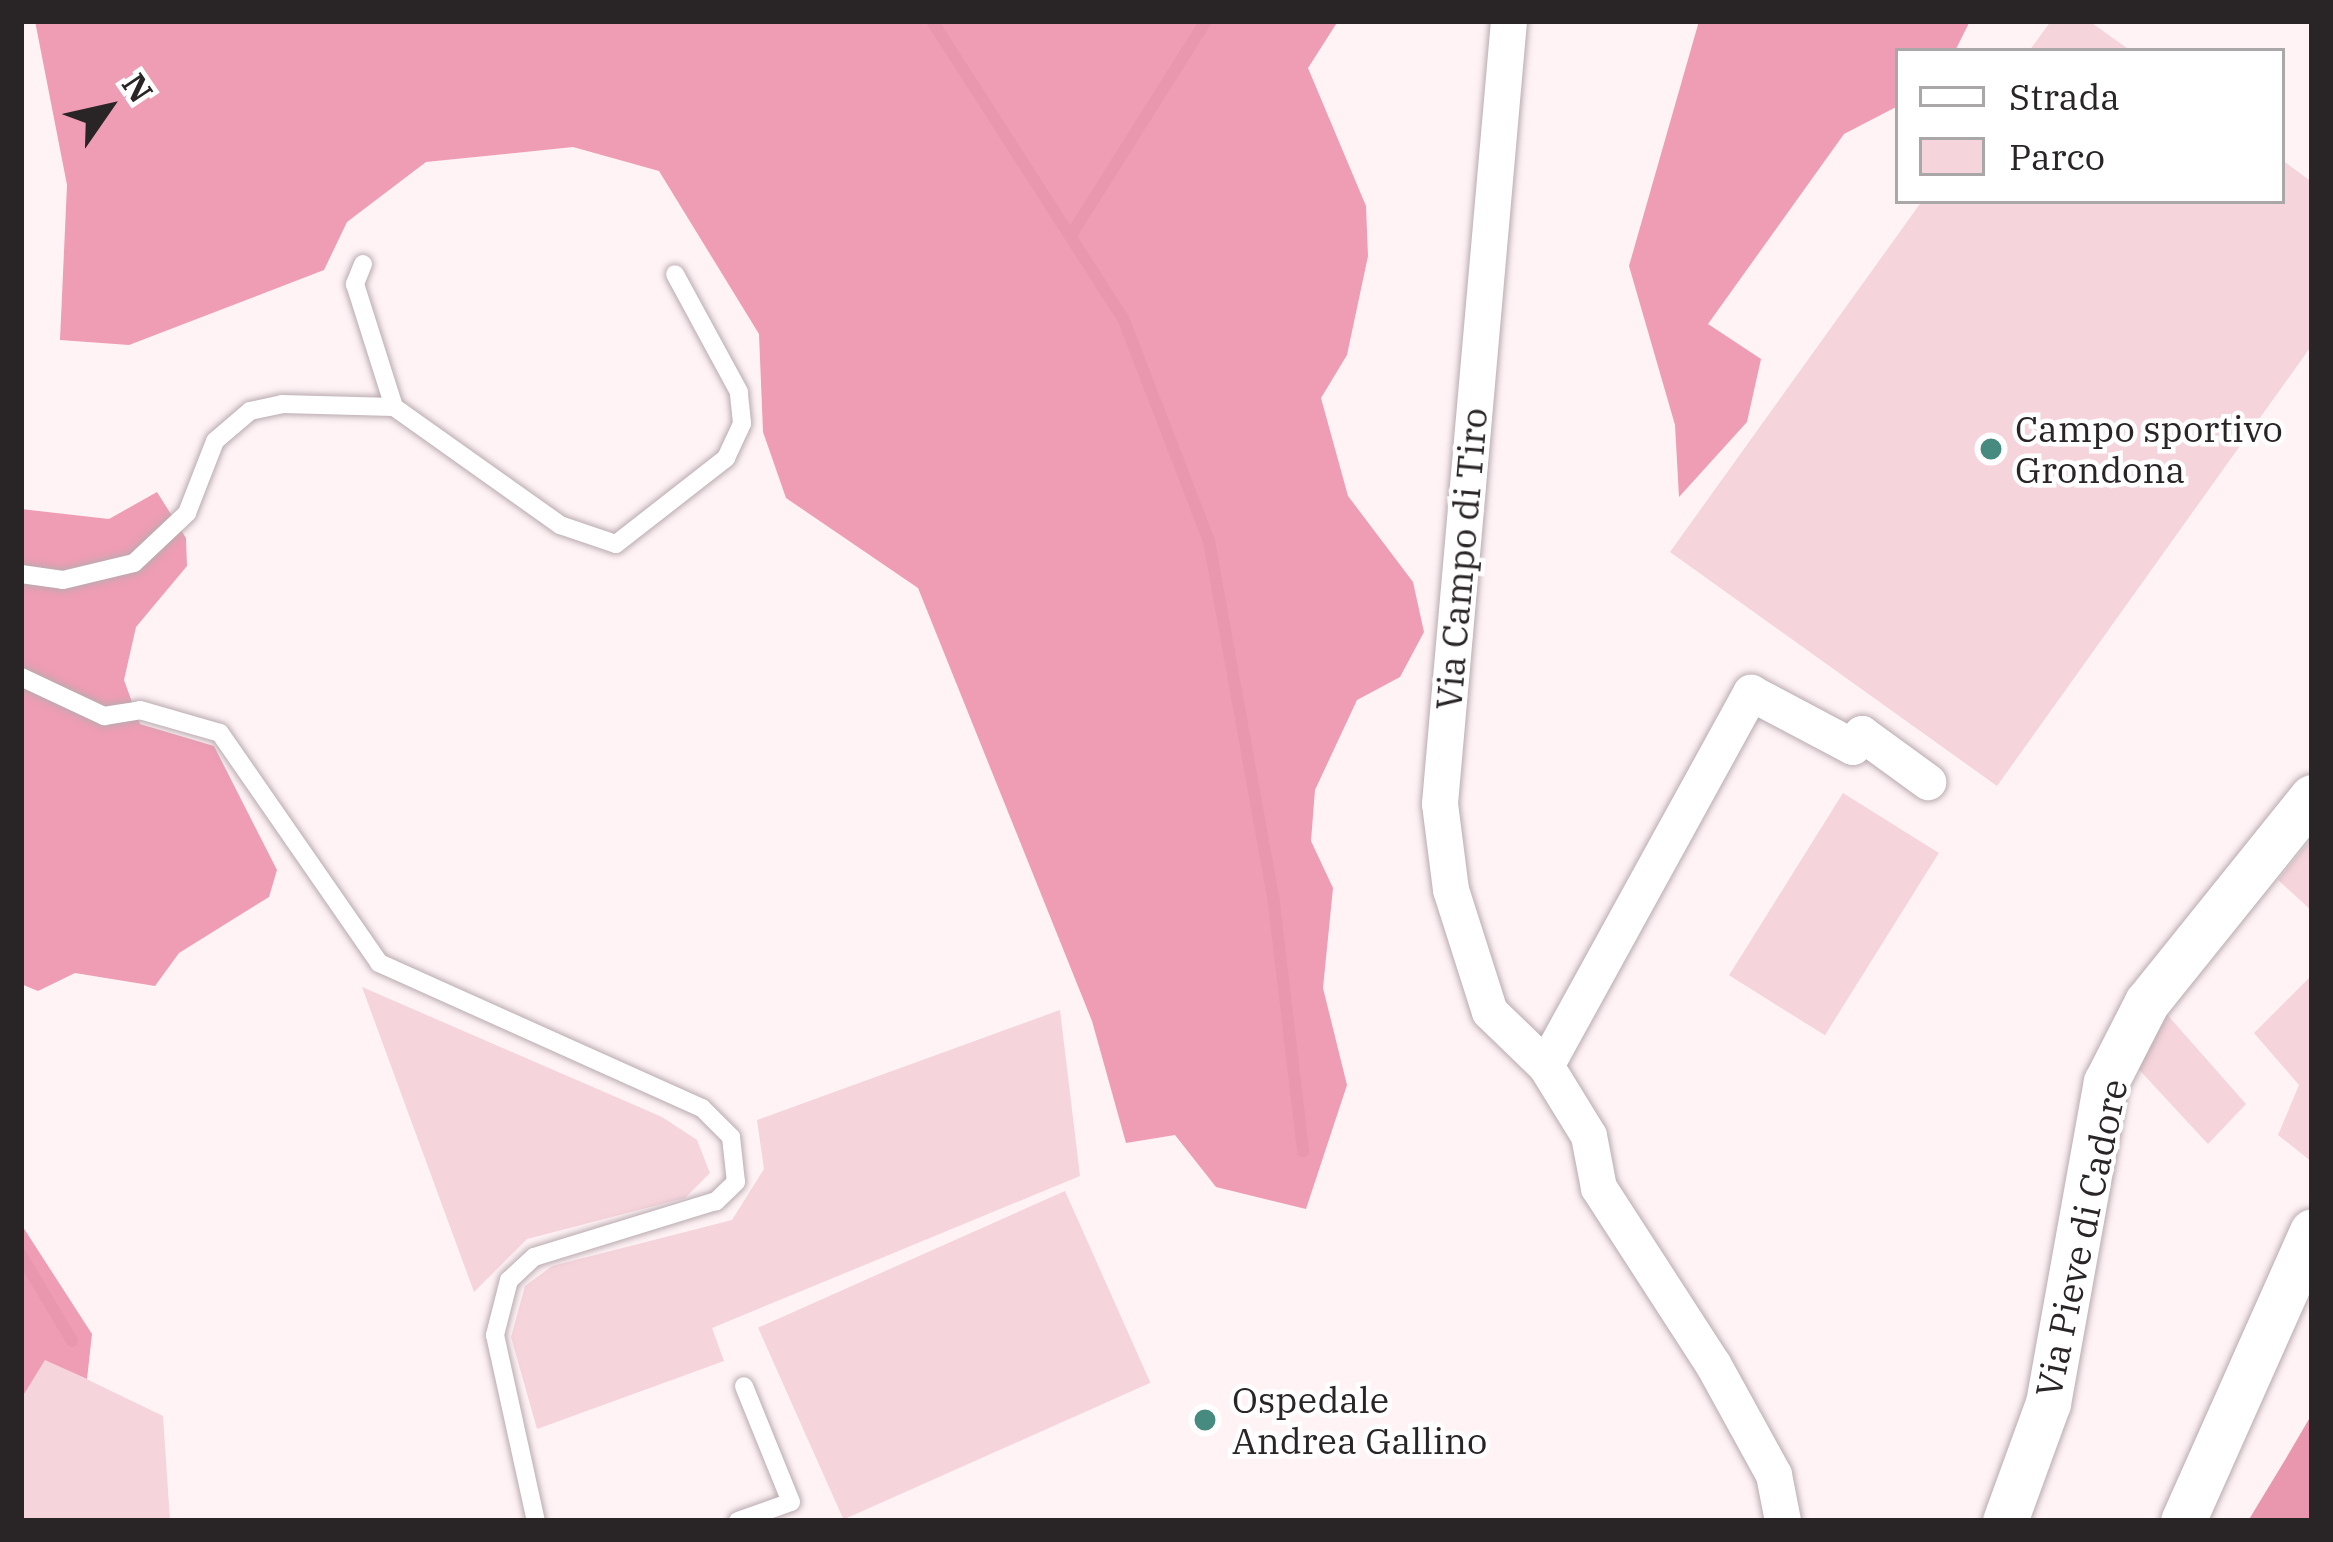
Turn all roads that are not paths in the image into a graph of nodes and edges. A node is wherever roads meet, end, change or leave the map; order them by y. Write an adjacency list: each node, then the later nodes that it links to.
1 (1508, 21): 9 (street, Via Campo di Tiro)
2 (363, 263): 4 (lane)
3 (675, 274): 4 (lane)
4 (394, 407): 5 (lane)
5 (21, 574)
6 (21, 677): 12 (lane)
7 (1928, 782): 9 (street)
8 (2312, 797): 15 (street, Via Pieve di Cadore)
9 (1546, 1066): 14 (street, Via Campo di Tiro)
10 (2312, 1232): 16 (street)
11 (744, 1386): 13 (lane)
12 (536, 1521)
13 (738, 1521)
14 (1783, 1521)
15 (2005, 1521)
16 (2183, 1521)

